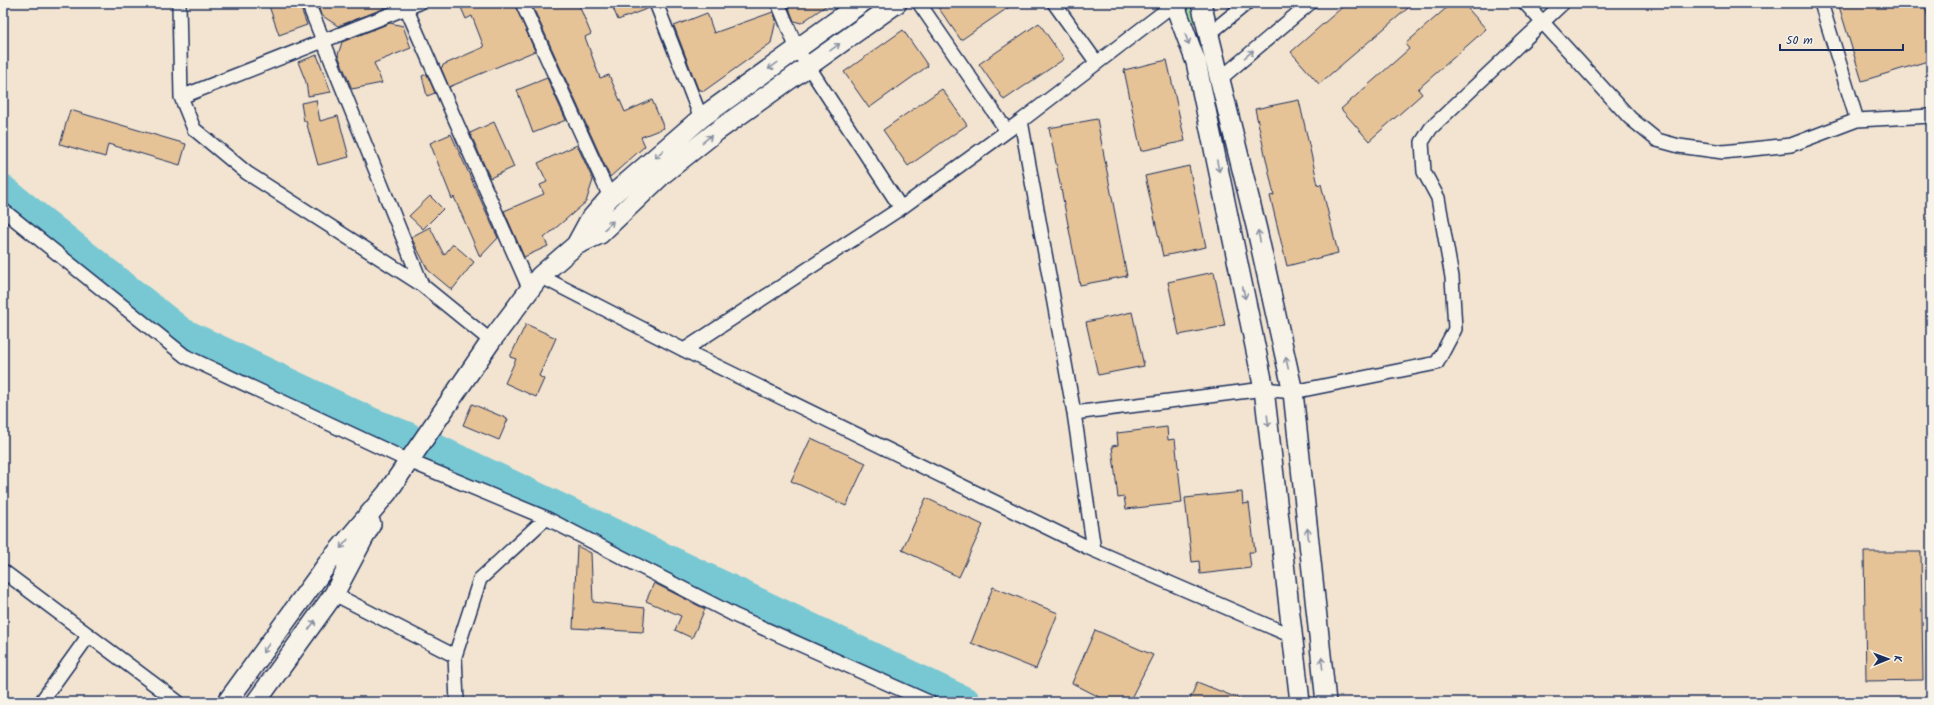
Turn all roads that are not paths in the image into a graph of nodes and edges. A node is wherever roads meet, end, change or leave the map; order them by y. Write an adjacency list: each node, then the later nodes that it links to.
1 (179, 3): 26 (street)
2 (308, 3): 21 (street)
3 (419, 3): 18 (street)
4 (522, 3): 32 (street)
5 (656, 3): 28 (street)
6 (778, 3): 22 (street)
7 (861, 3): 22 (main road)
8 (897, 3): 24 (main road, one-way to 8)
9 (919, 3): 31 (street)
10 (1054, 3): 23 (street)
11 (1201, 3): 20 (main road)
12 (1247, 3): 20 (street)
13 (1310, 3): 25 (street, one-way to 13)
14 (1526, 3): 19 (street)
15 (1563, 3): 19 (street)
16 (1821, 3): 29 (street)
17 (1174, 4): 23 (street); 40 (main road, one-way to 40)
18 (405, 6): 21 (street); 36 (street)
19 (1543, 22): 29 (street); 41 (street)
20 (1209, 34): 25 (main road)
21 (323, 42): 26 (street); 37 (street)
22 (797, 49): 24 (street); 28 (main road, one-way to 28)
23 (1097, 63): 30 (street)
24 (808, 67): 33 (street); 35 (main road, one-way to 24)
25 (1220, 79): 41 (main road, one-way to 25)
26 (180, 98): 37 (street)
27 (1931, 116): 29 (street)
28 (701, 118): 32 (main road, one-way to 32)
29 (1856, 120)
30 (1022, 121): 31 (street); 42 (street)
31 (1007, 131): 33 (street)
32 (610, 197): 35 (main road)
33 (901, 208): 39 (street)
34 (3, 210): 43 (street)
35 (576, 245): 36 (main road)
36 (535, 283): 38 (main road); 39 (street)
37 (422, 285): 38 (street)
38 (491, 341): 43 (main road)
39 (684, 350): 46 (street)
40 (1264, 389): 41 (street); 42 (street); 50 (main road, one-way to 50)
41 (1293, 392): 59 (main road, one-way to 41)
42 (1074, 413): 46 (street)
43 (409, 461): 44 (main road); 45 (street)
44 (387, 493): 48 (main road); 54 (main road, one-way to 54)
45 (546, 518): 51 (street); 57 (street)
46 (1094, 550): 50 (street)
47 (3, 571): 49 (street)
48 (334, 594): 51 (street); 55 (main road, one-way to 48)
49 (89, 635): 52 (street); 53 (street)
50 (1294, 637): 58 (main road)
51 (455, 656): 56 (street)
52 (41, 702)
53 (178, 702)
54 (227, 702)
55 (256, 702)
56 (457, 702)
57 (929, 702)
58 (1300, 702)
59 (1326, 702)

